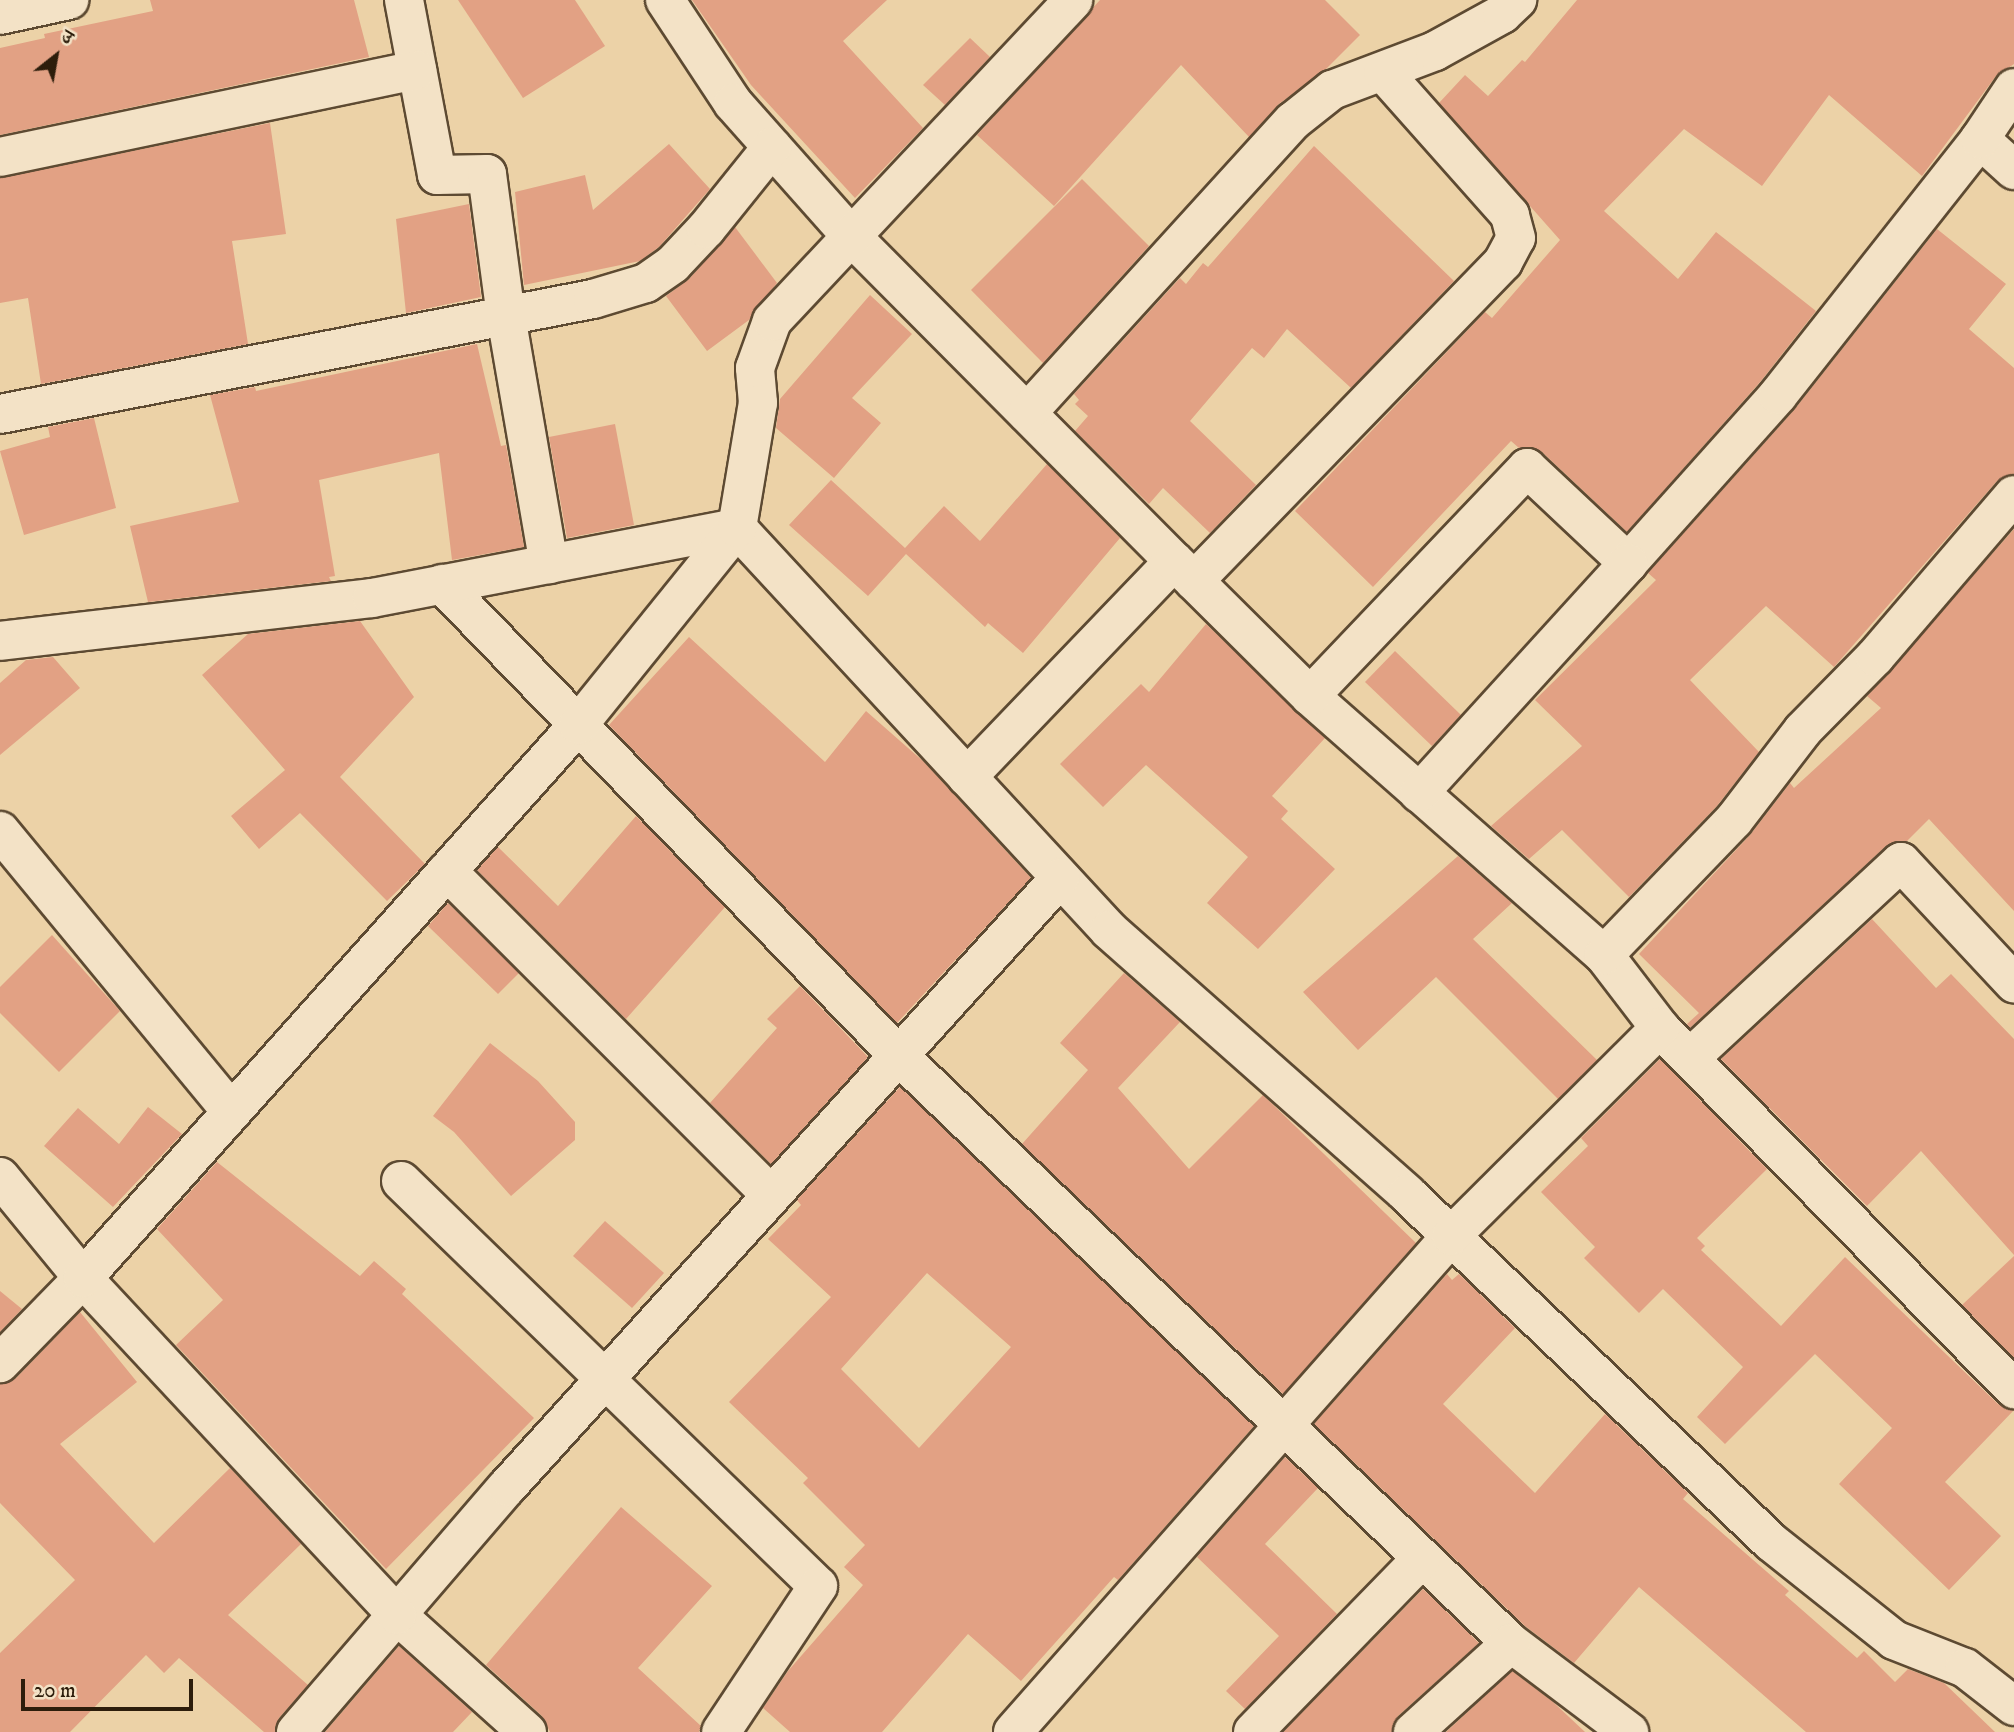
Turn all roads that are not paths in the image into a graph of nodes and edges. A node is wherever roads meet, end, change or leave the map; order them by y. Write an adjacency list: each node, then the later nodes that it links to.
1 (69, 0): 6 (street)
2 (404, 0): 7 (street)
3 (665, 0): 11 (street)
4 (1073, 0): 14 (street)
5 (1517, 0): 8 (street)
6 (0, 15)
7 (417, 70): 12 (street); 15 (street)
8 (1383, 72): 16 (street); 22 (street)
9 (2014, 88): 10 (street)
10 (1980, 139): 13 (street); 20 (street)
11 (772, 147): 14 (street); 15 (street)
12 (0, 157)
13 (2014, 170)
14 (853, 238): 16 (street); 19 (street)
15 (506, 316): 17 (street); 21 (street)
16 (1027, 413): 22 (street)
17 (0, 414)
18 (2014, 495): 32 (street)
19 (737, 528): 21 (street); 26 (street); 27 (street)
20 (1628, 563): 25 (street); 28 (street)
21 (549, 564): 23 (street)
22 (1184, 571): 25 (street); 27 (street)
23 (442, 584): 24 (street); 26 (street)
24 (0, 641)
25 (1310, 696): 28 (street)
26 (578, 725): 30 (street); 35 (street)
27 (967, 776): 31 (street)
28 (1419, 793): 32 (street)
29 (0, 831): 37 (street)
30 (447, 871): 37 (street); 40 (street)
31 (1060, 878): 35 (street); 41 (street)
32 (1604, 955): 34 (street)
33 (2014, 983): 36 (street)
34 (1660, 1028): 36 (street); 41 (street)
35 (899, 1056): 40 (street); 46 (street)
36 (1692, 1056): 45 (street)
37 (232, 1112): 42 (street)
38 (0, 1177): 42 (street)
39 (401, 1181): 44 (street)
40 (771, 1195): 44 (street)
41 (1451, 1236): 46 (street); 50 (street)
42 (83, 1278): 43 (street); 48 (street)
43 (0, 1363)
44 (603, 1380): 48 (street); 53 (street)
45 (2014, 1389)
46 (1285, 1426): 47 (street); 54 (street)
47 (1421, 1559): 49 (street); 55 (street)
48 (397, 1615): 51 (street); 52 (street)
49 (1511, 1643): 56 (street); 57 (street)
50 (2014, 1706)
51 (296, 1732)
52 (527, 1732)
53 (721, 1732)
54 (1013, 1732)
55 (1253, 1732)
56 (1413, 1732)
57 (1629, 1732)

